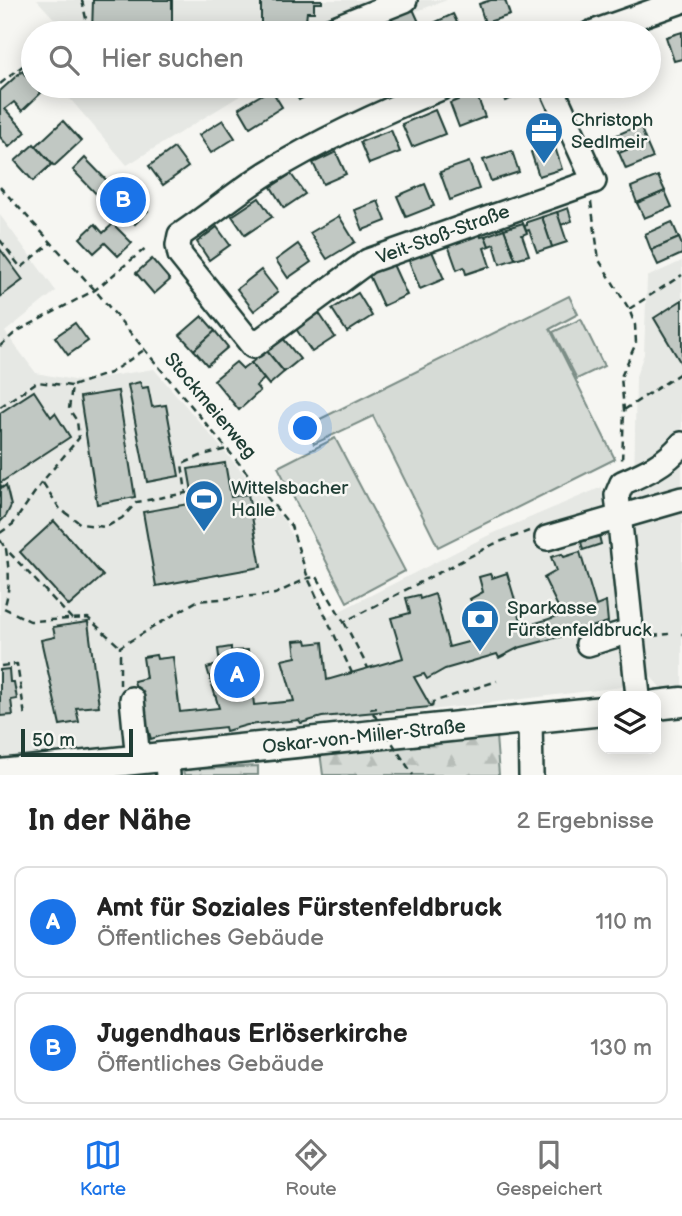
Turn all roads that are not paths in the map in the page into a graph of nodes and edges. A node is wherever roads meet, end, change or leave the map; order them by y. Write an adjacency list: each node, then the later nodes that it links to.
1 (405, 0): 3 (street)
2 (682, 1): 4 (street)
3 (352, 21)
4 (625, 21)
5 (418, 98): 6 (street, Veit-Stoß-Straße)
6 (556, 98)
7 (682, 444): 11 (street)
8 (682, 499): 11 (street)
9 (682, 506): 11 (street)
10 (682, 515): 11 (street)
11 (620, 527): 12 (street); 13 (street)
12 (539, 534)
13 (637, 634): 14 (street); 15 (street)
14 (588, 644)
15 (638, 691)
16 (126, 693): 21 (street)
17 (682, 702): 18 (main road)
18 (661, 704)
19 (598, 711): 20 (main road, Oskar-von-Miller-Straße)
20 (530, 719): 22 (main road, Oskar-von-Miller-Straße); 24 (street)
21 (138, 760): 22 (main road, Oskar-von-Miller-Straße); 23 (main road, Oskar-von-Miller-Straße)
22 (167, 766)
23 (0, 774)
24 (531, 775)

